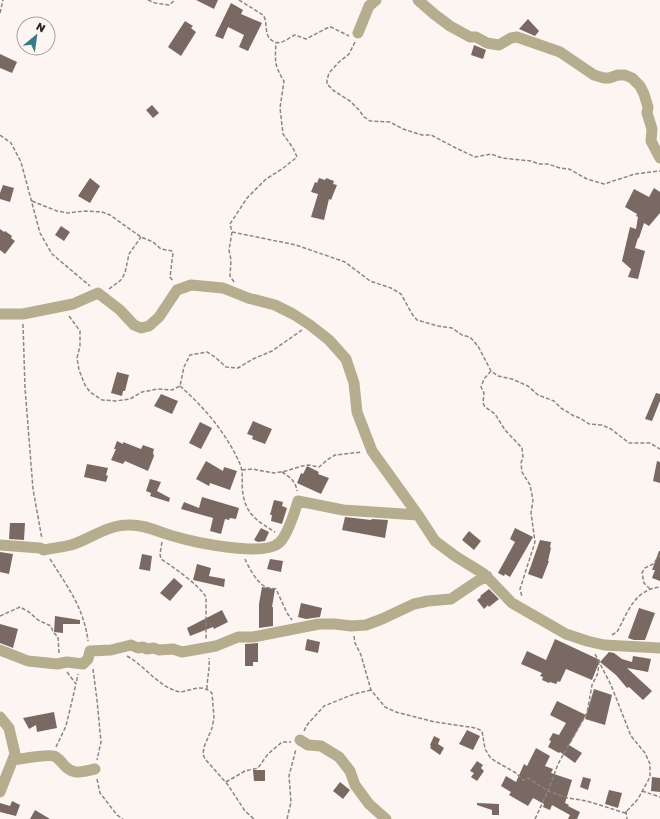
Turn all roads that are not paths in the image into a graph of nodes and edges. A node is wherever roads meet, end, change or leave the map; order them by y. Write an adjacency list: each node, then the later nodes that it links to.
1 (376, 0): 3 (street)
2 (418, 0): 4 (street)
3 (357, 36)
4 (660, 158)
5 (0, 314): 6 (street)
6 (418, 515): 7 (street); 8 (street)
7 (0, 545)
8 (487, 576): 9 (street); 10 (street)
9 (660, 648)
10 (0, 650)
11 (0, 716): 13 (street)
12 (299, 741): 16 (street)
13 (12, 760): 14 (street); 15 (street)
14 (95, 769)
15 (0, 792)
16 (386, 819)

